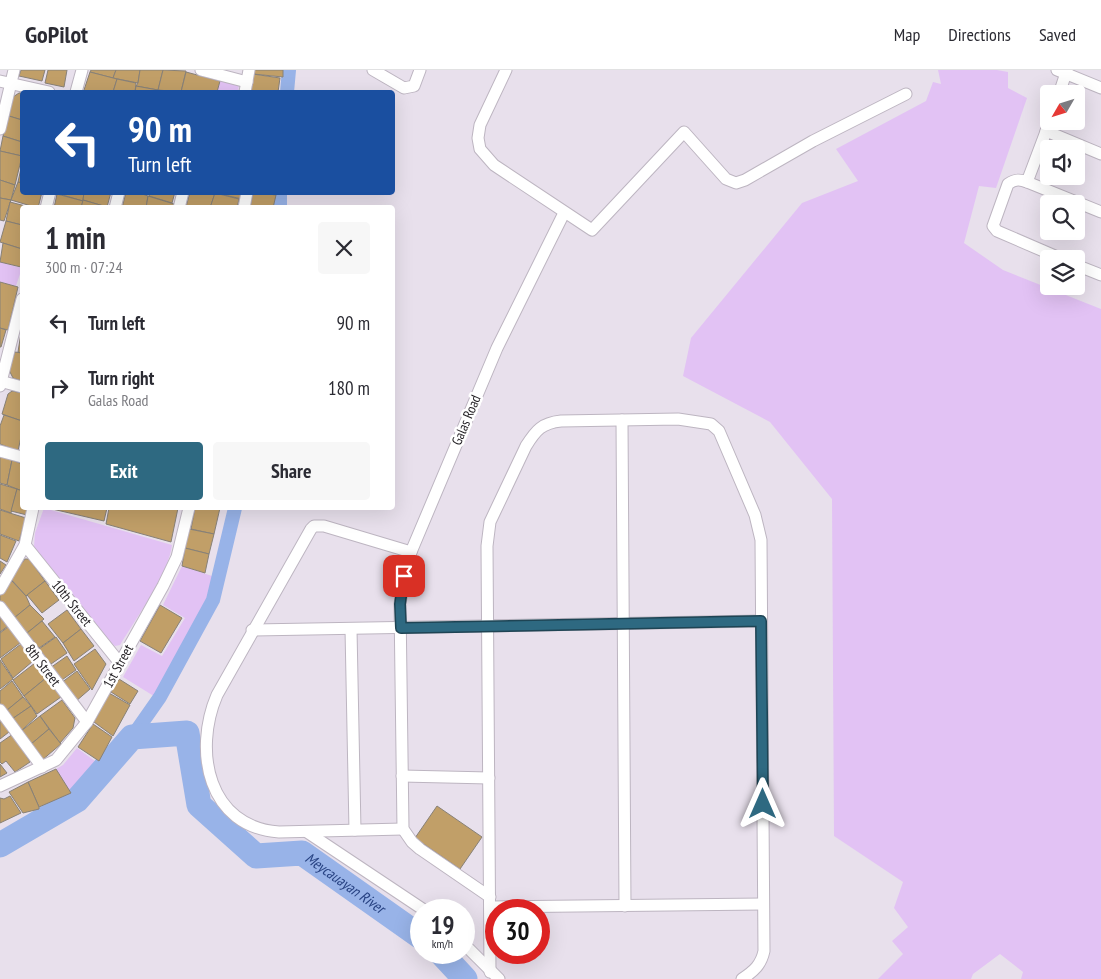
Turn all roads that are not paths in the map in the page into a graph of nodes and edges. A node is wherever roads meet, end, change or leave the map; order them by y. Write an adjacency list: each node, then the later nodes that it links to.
1 (14, 70): 9 (street)
2 (82, 70): 14 (street)
3 (201, 70): 11 (street)
4 (249, 70): 11 (street)
5 (373, 70): 6 (street)
6 (420, 70)
7 (506, 70): 22 (street)
8 (1064, 71): 10 (street); 12 (street)
9 (5, 82): 13 (street); 16 (street)
10 (1061, 85)
11 (246, 87)
12 (1101, 88)
13 (40, 90)
14 (77, 90)
15 (906, 94): 22 (street)
16 (0, 129)
17 (1046, 130): 20 (street)
18 (1056, 130): 19 (street)
19 (1101, 154)
20 (1027, 182): 21 (street); 23 (street)
21 (1101, 212)
22 (564, 213): 35 (street, Galas Road)
23 (1041, 250)
24 (1085, 269): 25 (street)
25 (1101, 275)
26 (20, 307): 27 (street)
27 (0, 383): 28 (street)
28 (20, 387)
29 (622, 420): 38 (street); 39 (street); 40 (street)
30 (0, 451): 31 (street)
31 (20, 456)
32 (33, 510): 34 (street)
33 (189, 510): 44 (street, 1st Street)
34 (26, 545): 36 (street); 44 (street, 10th Street)
35 (411, 552): 42 (street, Galas Road); 43 (street)
36 (0, 589)
37 (0, 607): 46 (street, 8th Street)
38 (761, 621): 39 (street); 58 (street)
39 (623, 624): 40 (street); 59 (street)
40 (487, 626): 42 (street); 49 (street)
41 (351, 628): 42 (street); 43 (street); 52 (street)
42 (401, 628): 48 (street, Galas Road)
43 (252, 630): 53 (street)
44 (119, 662): 46 (street, 1st Street)
45 (0, 710): 47 (street)
46 (87, 722): 47 (street, 1st Street)
47 (42, 767): 50 (street, 1st Street)
48 (402, 776): 49 (street); 51 (street, Galas Road)
49 (489, 778): 55 (street)
50 (0, 786)
51 (403, 829): 52 (street); 54 (street)
52 (355, 830): 53 (street)
53 (307, 832): 56 (street)
54 (486, 899)
55 (490, 899)
56 (410, 901)
57 (550, 904): 59 (street)
58 (764, 904): 59 (street); 62 (street)
59 (625, 906)
60 (475, 955): 61 (street)
61 (495, 975)
62 (742, 979)

